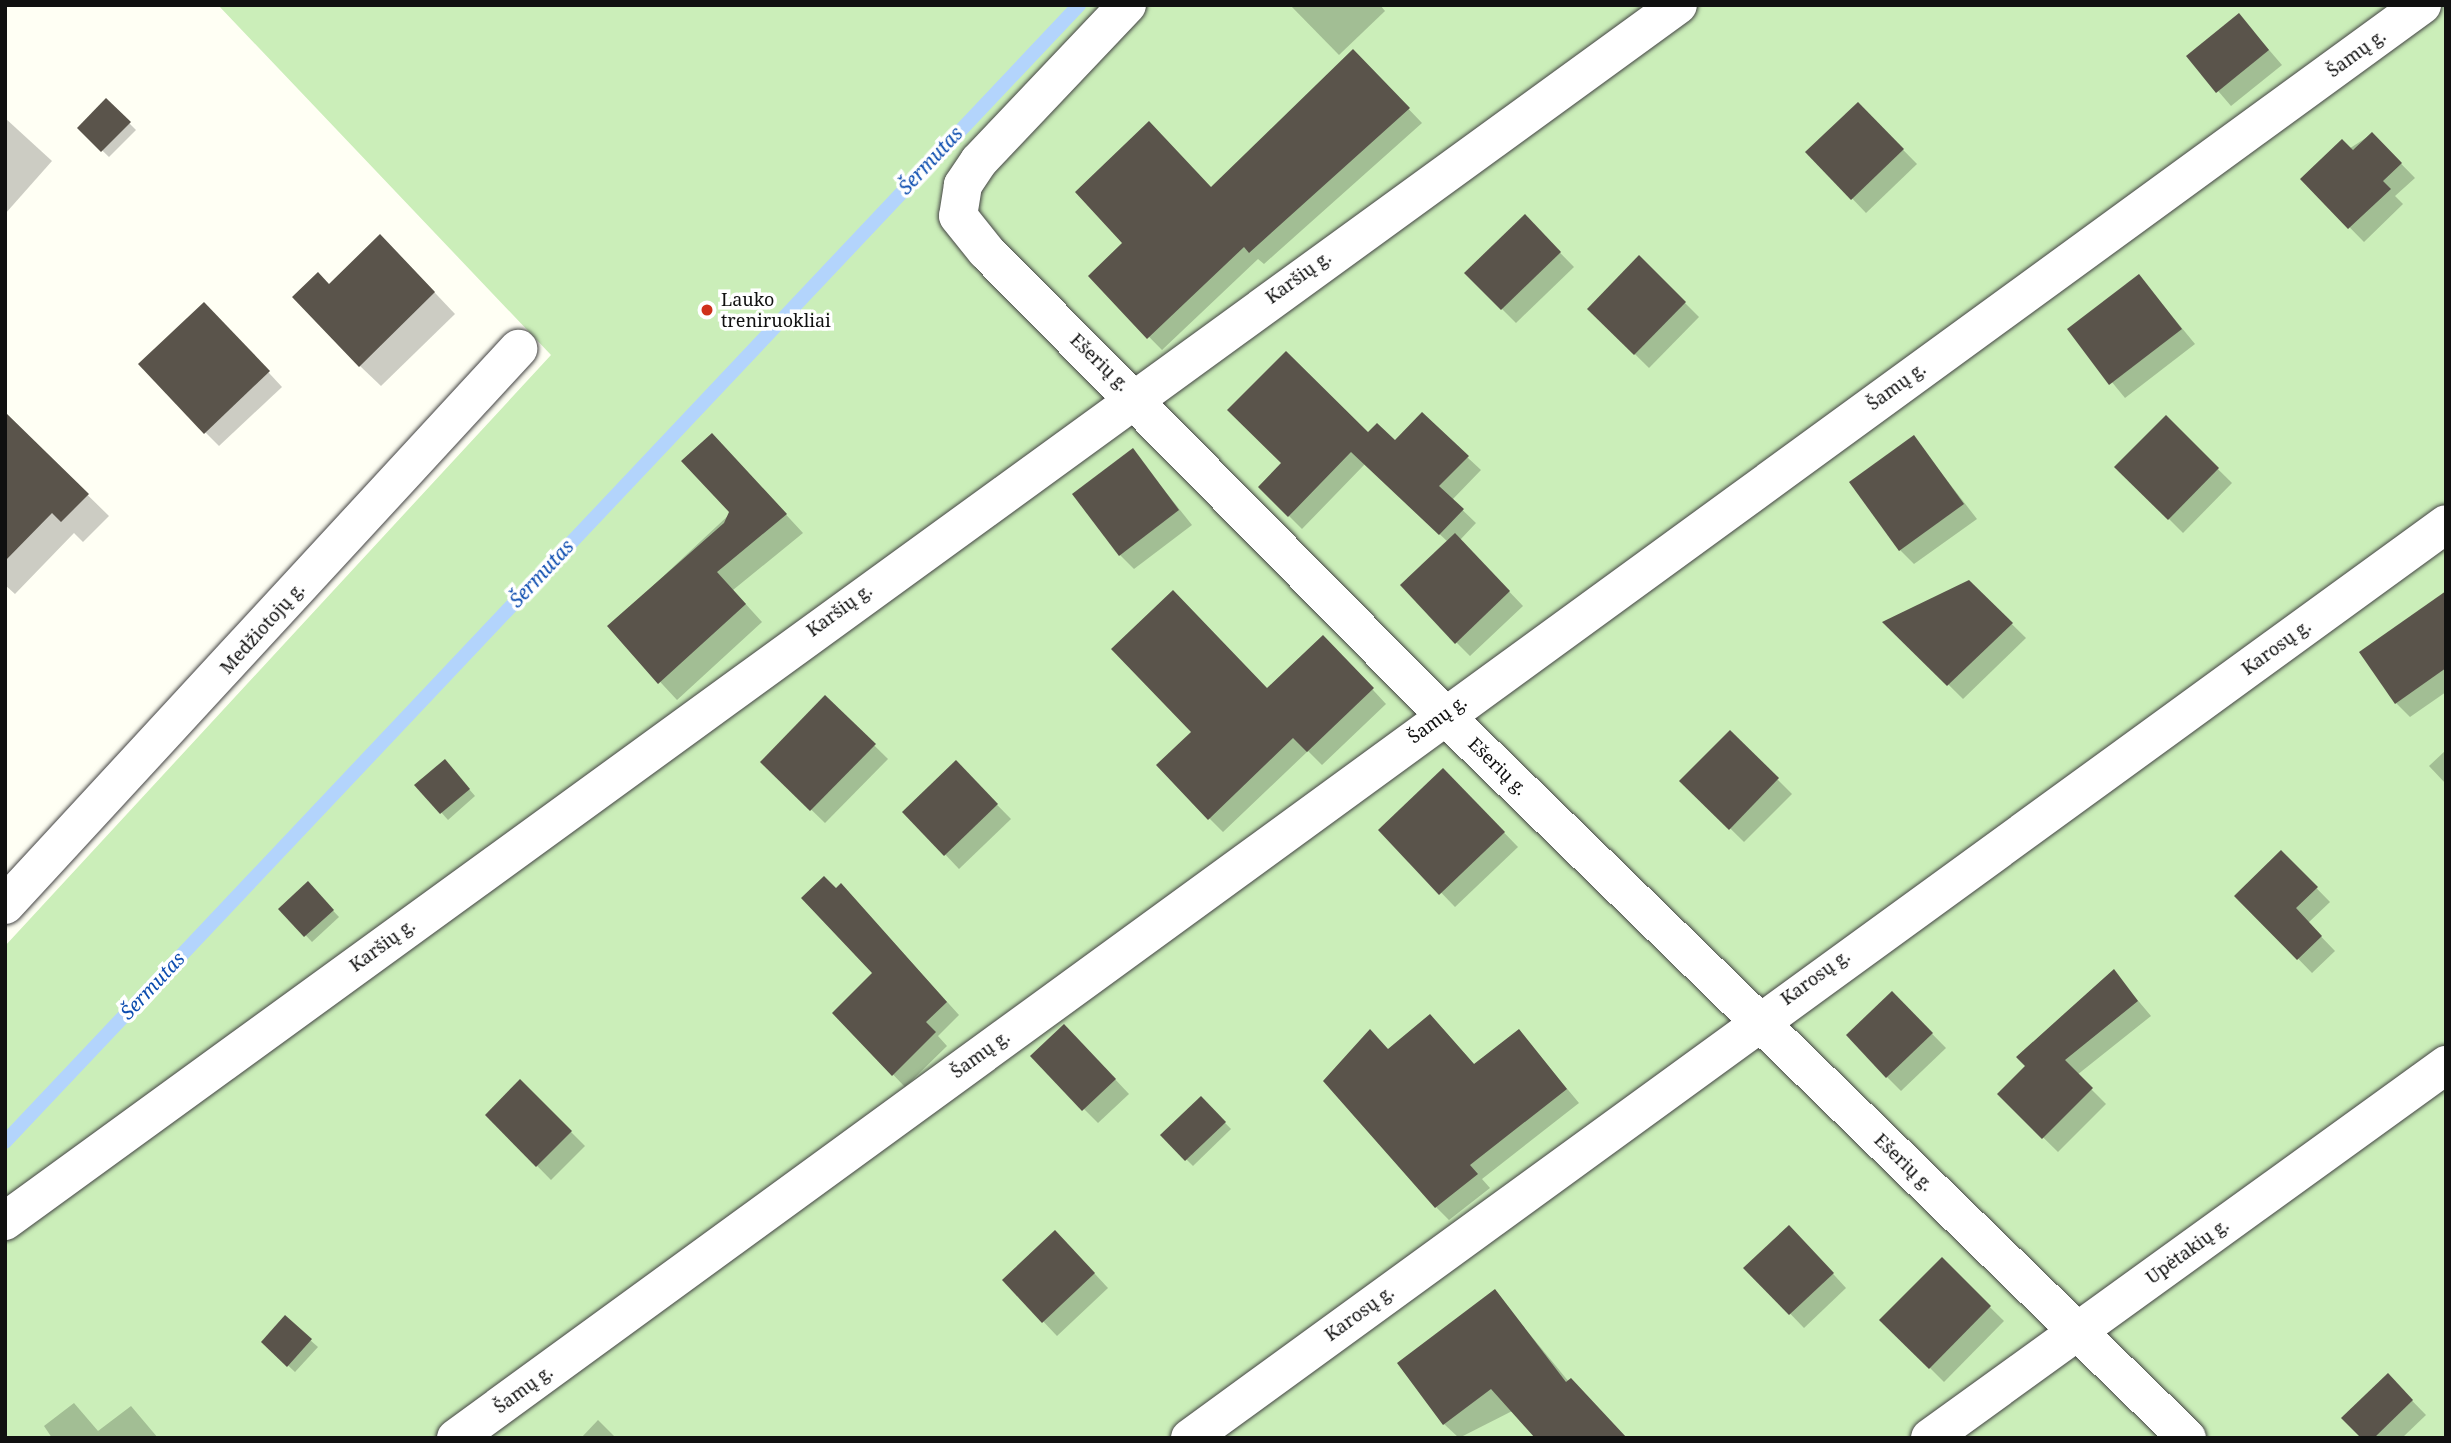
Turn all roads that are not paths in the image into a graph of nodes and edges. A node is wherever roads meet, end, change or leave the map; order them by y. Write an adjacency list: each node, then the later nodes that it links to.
1 (1127, 5): 5 (street, Ešerių g.)
2 (1678, 5): 5 (street, Karšių g.)
3 (2422, 5): 7 (street, Šamų g.)
4 (518, 349): 8 (street, Medžiotojų g.)
5 (1134, 395): 7 (street, Ešerių g.); 11 (street, Karšių g.)
6 (2446, 524): 9 (street, Karosų g.)
7 (1443, 714): 9 (street, Ešerių g.); 13 (street, Šamų g.)
8 (5, 905)
9 (1758, 1019): 12 (street, Ešerių g.); 14 (street, Karosų g.)
10 (2446, 1065): 12 (street, Upėtakių g.)
11 (5, 1221)
12 (2077, 1330): 15 (street, Upėtakių g.); 16 (street, Ešerių g.)
13 (456, 1438)
14 (1190, 1438)
15 (1930, 1438)
16 (2187, 1438)

